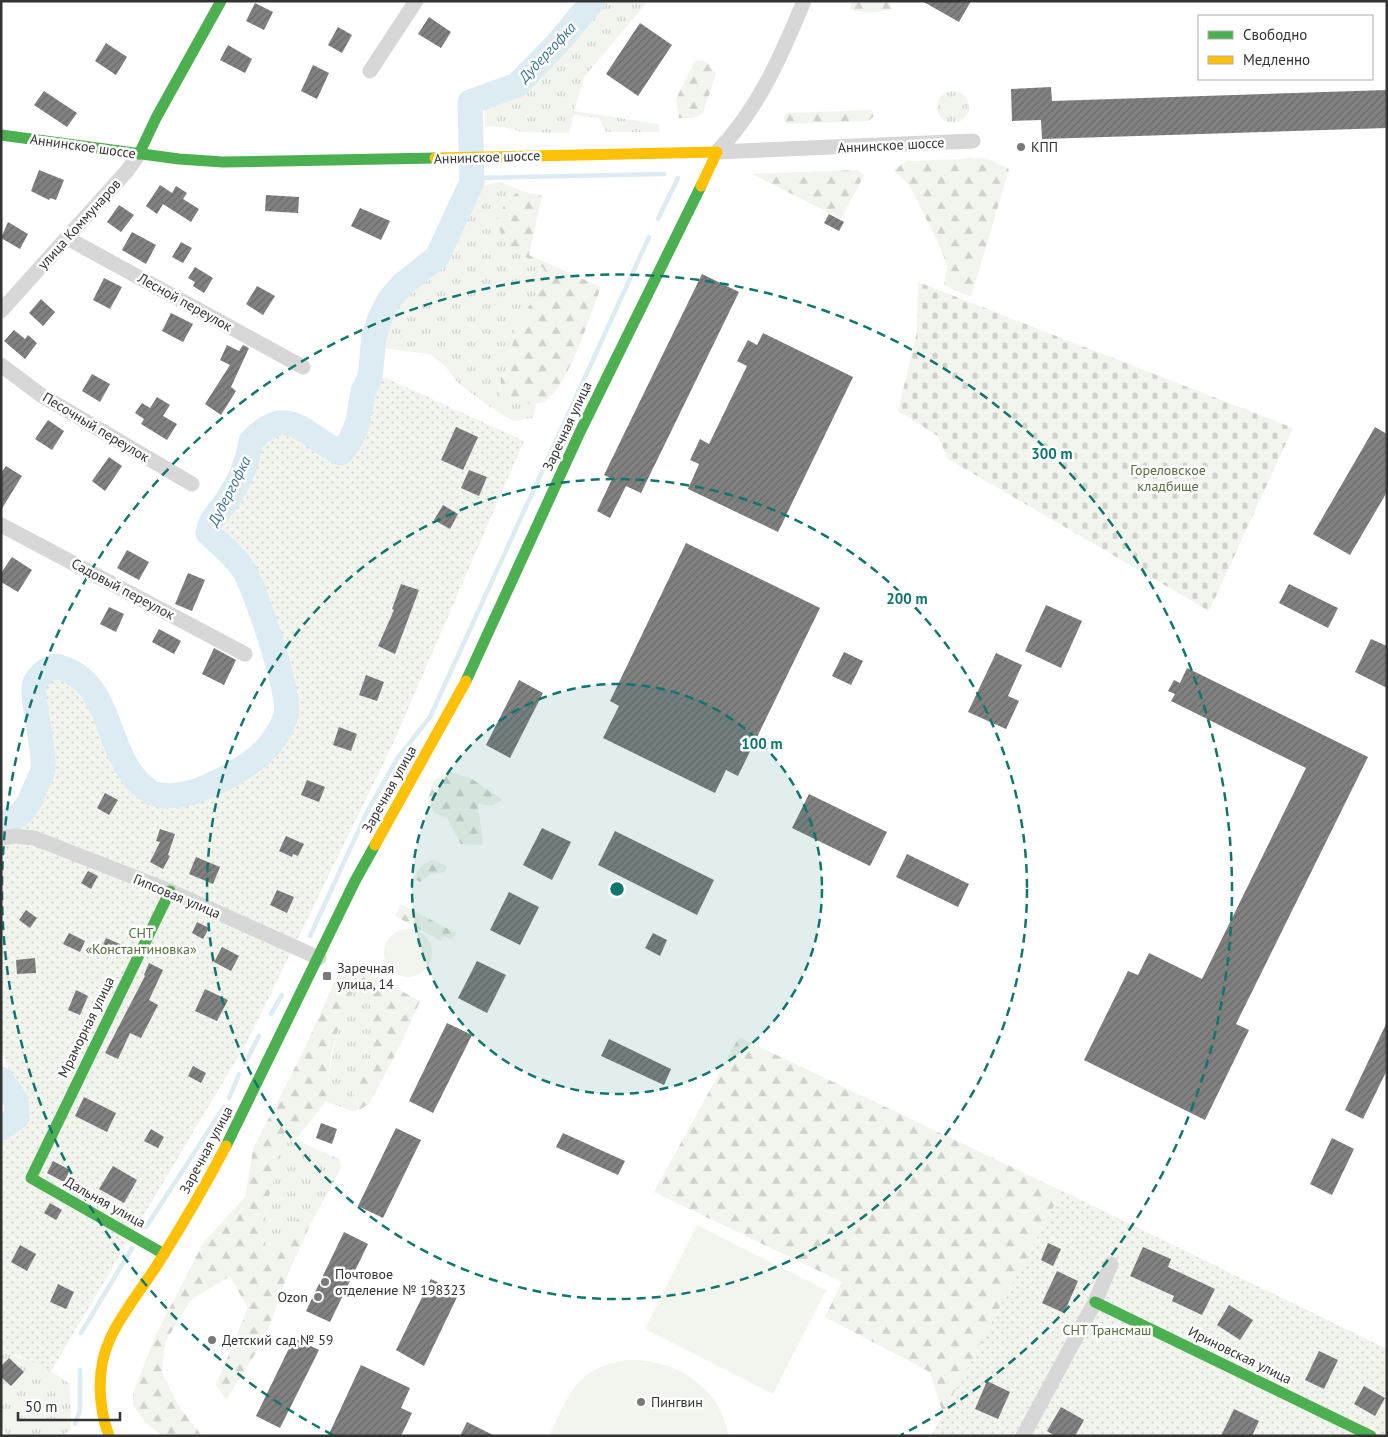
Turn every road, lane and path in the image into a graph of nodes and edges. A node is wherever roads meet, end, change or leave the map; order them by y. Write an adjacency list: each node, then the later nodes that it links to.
1 (221, 1): 8 (street, улица Коммунаров)
2 (416, 1): 4 (street)
3 (804, 1): 7 (street)
4 (370, 71)
5 (1, 135): 8 (street, Аннинское шоссе)
6 (974, 141): 7 (street, Аннинское шоссе)
7 (717, 152): 8 (street, Аннинское шоссе); 18 (street, Заречная улица)
8 (139, 154): 9 (street, улица Коммунаров)
9 (67, 238): 10 (street, улица Коммунаров); 12 (street, Лесной переулок)
10 (1, 310)
11 (1, 365): 13 (street, Песочный переулок)
12 (303, 366)
13 (192, 484)
14 (1, 525): 15 (street, Садовый переулок)
15 (245, 654)
16 (1, 838): 17 (street, Гипсовая улица)
17 (170, 891): 18 (street, Гипсовая улица); 19 (street, Мраморная улица)
18 (319, 958): 20 (street, Заречная улица)
19 (31, 1178): 20 (street, Дальняя улица)
20 (164, 1254): 23 (street, Заречная улица)
21 (1110, 1264): 22 (street)
22 (1095, 1302): 24 (street); 25 (street, Ириновская улица)
23 (108, 1435)
24 (1022, 1436)
25 (1371, 1436)

